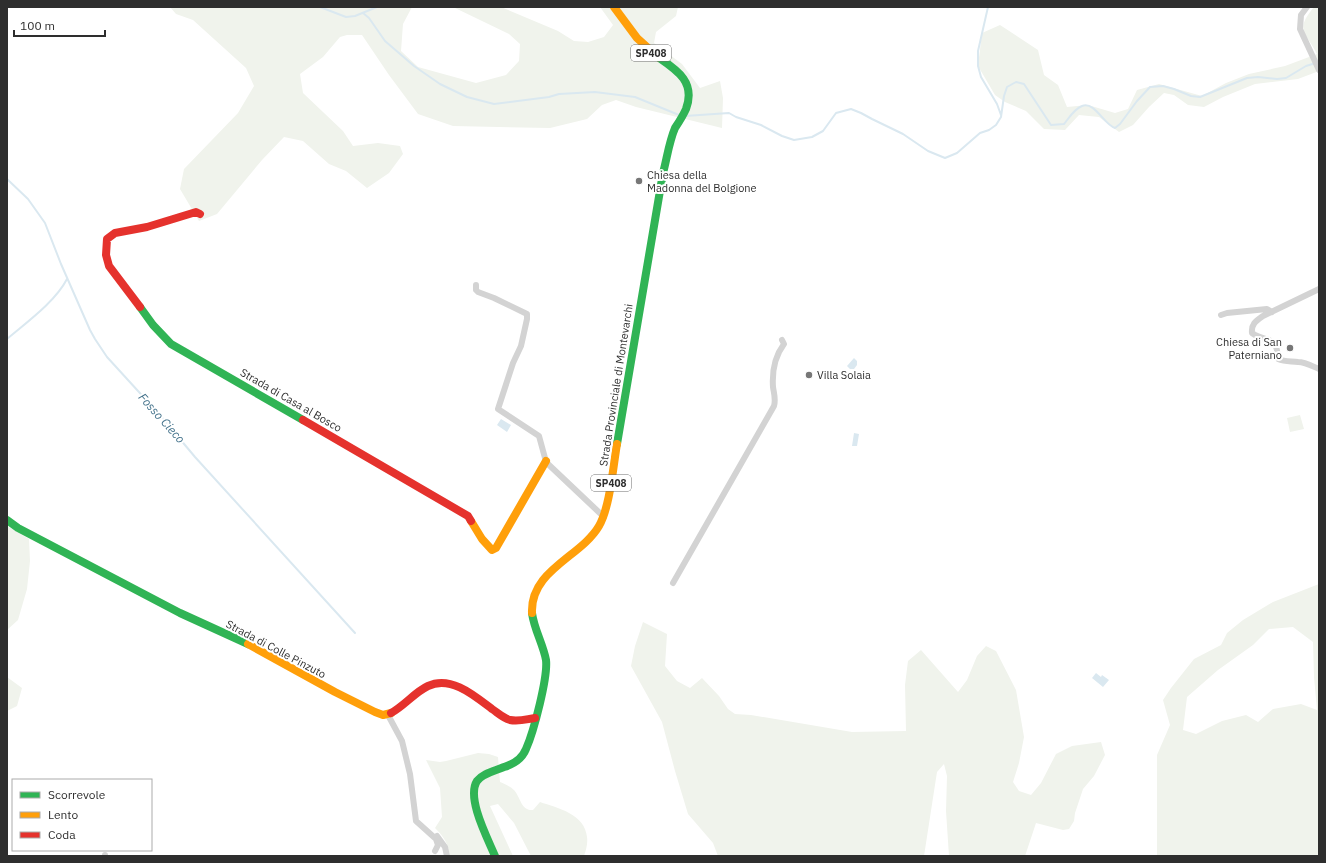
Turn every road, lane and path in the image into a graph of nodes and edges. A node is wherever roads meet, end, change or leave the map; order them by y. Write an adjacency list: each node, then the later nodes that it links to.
1 (614, 7): 12 (street, Strada Provinciale di Montevarchi / SP408)
2 (1306, 7): 3 (street)
3 (1319, 70)
4 (200, 214): 11 (street, Strada di Casa al Bosco)
5 (476, 285): 11 (street)
6 (1319, 289): 7 (street)
7 (1272, 312): 8 (street); 10 (street)
8 (1221, 315)
9 (782, 340): 14 (street)
10 (1319, 369)
11 (546, 462): 12 (street)
12 (604, 517): 16 (street, Strada Provinciale di Montevarchi / SP408)
13 (7, 520): 15 (street, Strada di Colle Pinzuto)
14 (672, 582)
15 (388, 715): 16 (street); 17 (street)
16 (535, 718): 20 (street, Strada Provinciale di Montevarchi / SP408)
17 (425, 830): 18 (street); 19 (street)
18 (435, 851)
19 (447, 856)
20 (495, 856)

